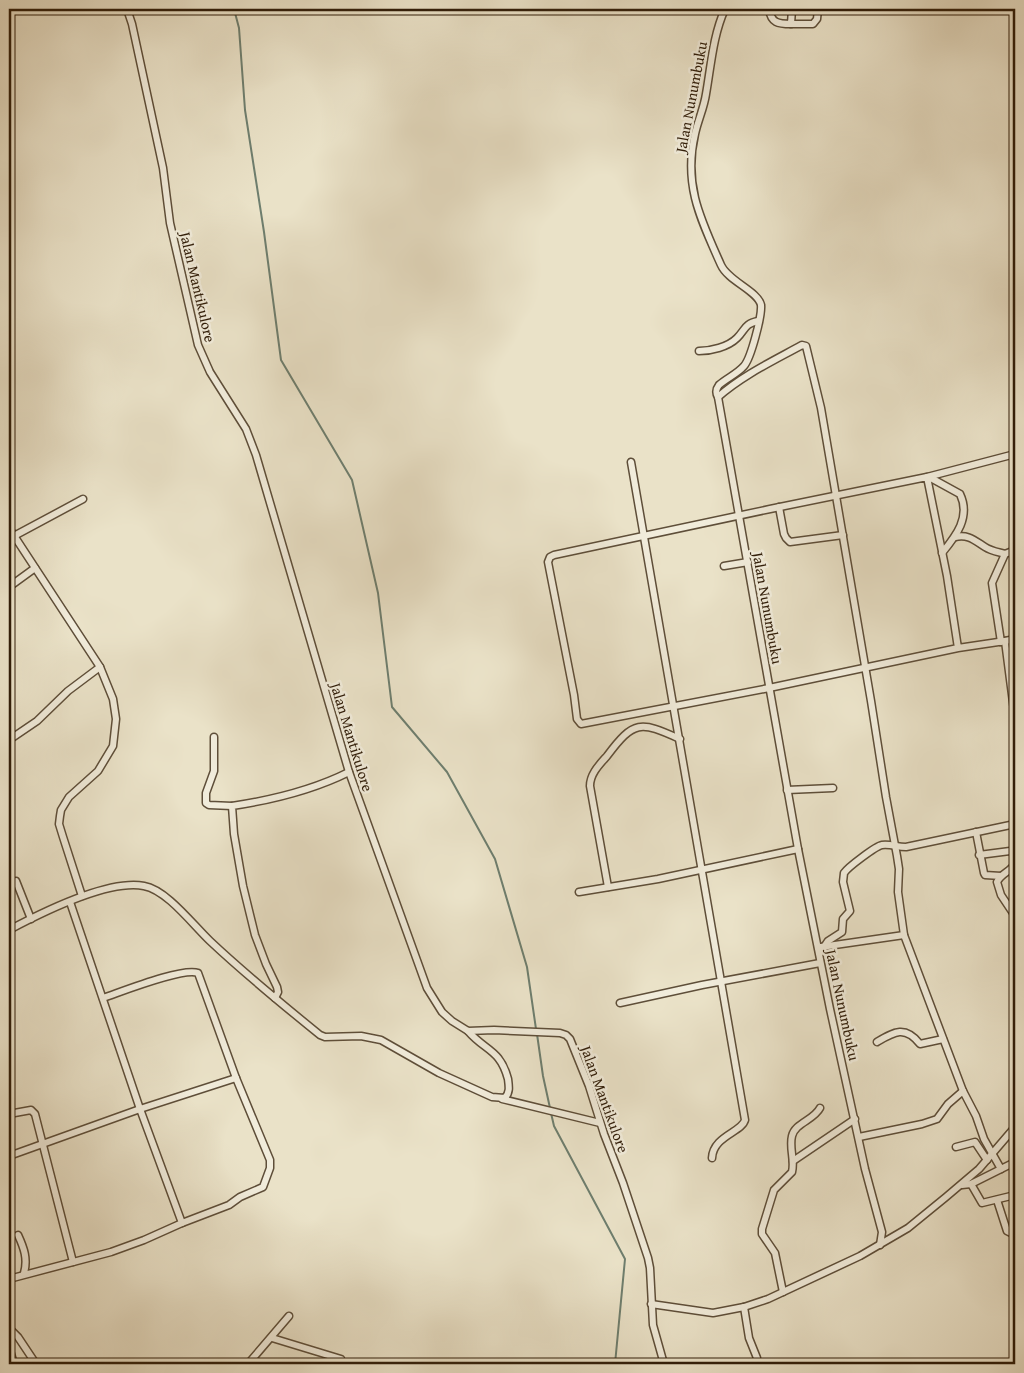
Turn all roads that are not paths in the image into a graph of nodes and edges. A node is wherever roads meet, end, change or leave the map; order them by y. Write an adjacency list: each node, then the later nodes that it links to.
1 (127, 9): 40 (street, Jalan Mantikulore)
2 (725, 9): 7 (street, Jalan Nunumbuku)
3 (769, 9): 6 (street)
4 (792, 9): 6 (street)
5 (818, 9): 6 (street)
6 (792, 24)
7 (758, 321): 8 (street); 9 (street, Jalan Nunumbuku)
8 (698, 351)
9 (718, 397): 13 (street); 16 (street, Jalan Nunumbuku)
10 (1015, 454): 12 (street)
11 (631, 462): 20 (street)
12 (928, 477): 13 (street); 21 (street); 23 (street)
13 (836, 496): 15 (street); 18 (street)
14 (83, 499): 19 (street)
15 (779, 507): 16 (street); 18 (street)
16 (739, 516): 20 (street); 25 (street, Jalan Nunumbuku)
17 (9, 528): 19 (street)
18 (843, 535): 32 (street)
19 (14, 536): 27 (street)
20 (644, 537): 35 (street); 35 (street)
21 (954, 537): 23 (street); 24 (street)
22 (1015, 550): 24 (street)
23 (942, 553): 31 (street)
24 (1005, 554): 30 (street)
25 (748, 562): 26 (street); 34 (street, Jalan Nunumbuku)
26 (724, 566)
27 (34, 568): 28 (street); 33 (street)
28 (13, 584)
29 (1015, 639): 30 (street)
30 (1003, 642): 31 (street); 36 (street)
31 (958, 648): 32 (street)
32 (865, 666): 34 (street); 46 (street)
33 (100, 667): 39 (street); 57 (street)
34 (769, 688): 35 (street); 42 (street, Jalan Nunumbuku)
35 (674, 706): 38 (street)
36 (1015, 718)
37 (214, 737): 43 (street)
38 (680, 739): 51 (street); 55 (street)
39 (9, 740)
40 (349, 772): 43 (street); 69 (street, Jalan Mantikulore)
41 (833, 788): 42 (street)
42 (787, 790): 47 (street, Jalan Nunumbuku)
43 (232, 806): 67 (street)
44 (1015, 824): 45 (street)
45 (976, 832): 46 (street); 49 (street)
46 (895, 844): 62 (street); 63 (street)
47 (798, 849): 51 (street); 63 (street, Jalan Nunumbuku)
48 (1015, 853): 49 (street)
49 (979, 855): 53 (street)
50 (1015, 864): 53 (street)
51 (701, 870): 55 (street); 65 (street)
52 (1015, 873): 53 (street)
53 (1003, 874): 59 (street)
54 (16, 881): 60 (street)
55 (608, 887): 56 (street)
56 (579, 892)
57 (82, 896): 58 (street); 67 (street)
58 (70, 902): 60 (street); 66 (street)
59 (1015, 916)
60 (31, 919): 61 (street)
61 (9, 930)
62 (904, 935): 63 (street); 70 (street)
63 (820, 947): 64 (street, Jalan Nunumbuku)
64 (820, 963): 65 (street); 78 (street, Jalan Nunumbuku)
65 (721, 982): 68 (street); 86 (street)
66 (103, 998): 72 (street); 76 (street)
67 (275, 998): 74 (street)
68 (620, 1003)
69 (468, 1031): 74 (street); 79 (street, Jalan Mantikulore)
70 (943, 1039): 71 (street); 73 (street)
71 (877, 1042)
72 (236, 1078): 76 (street); 95 (street)
73 (963, 1091): 81 (street); 84 (street)
74 (501, 1099): 79 (street)
75 (820, 1108): 88 (street)
76 (140, 1109): 82 (street); 95 (street)
77 (9, 1114): 82 (street)
78 (855, 1119): 81 (street, Jalan Nunumbuku); 88 (street)
79 (600, 1123): 103 (street, Jalan Mantikulore)
80 (1015, 1127): 84 (street)
81 (859, 1137): 98 (street, Jalan Nunumbuku)
82 (43, 1144): 85 (street); 99 (street)
83 (956, 1147): 87 (street)
84 (993, 1152): 87 (street); 90 (street)
85 (9, 1156)
86 (712, 1158)
87 (987, 1160): 92 (street)
88 (793, 1161): 102 (street)
89 (1015, 1162): 90 (street)
90 (1002, 1169): 91 (street)
91 (971, 1184): 92 (street); 94 (street)
92 (960, 1185): 98 (street)
93 (1015, 1195): 94 (street)
94 (997, 1200): 96 (street)
95 (182, 1223): 99 (street)
96 (1011, 1233)
97 (18, 1235): 100 (street)
98 (880, 1245): 102 (street)
99 (73, 1262): 100 (street)
100 (24, 1273): 101 (street)
101 (9, 1279)
102 (783, 1292): 104 (street)
103 (651, 1304): 104 (street); 114 (street, Jalan Mantikulore)
104 (744, 1307): 109 (street)
105 (289, 1316): 107 (street)
106 (9, 1328): 112 (street)
107 (272, 1338): 110 (street); 113 (street)
108 (9, 1347): 111 (street)
109 (757, 1358)
110 (340, 1359)
111 (14, 1364)
112 (36, 1364)
113 (248, 1364)
114 (664, 1364)

